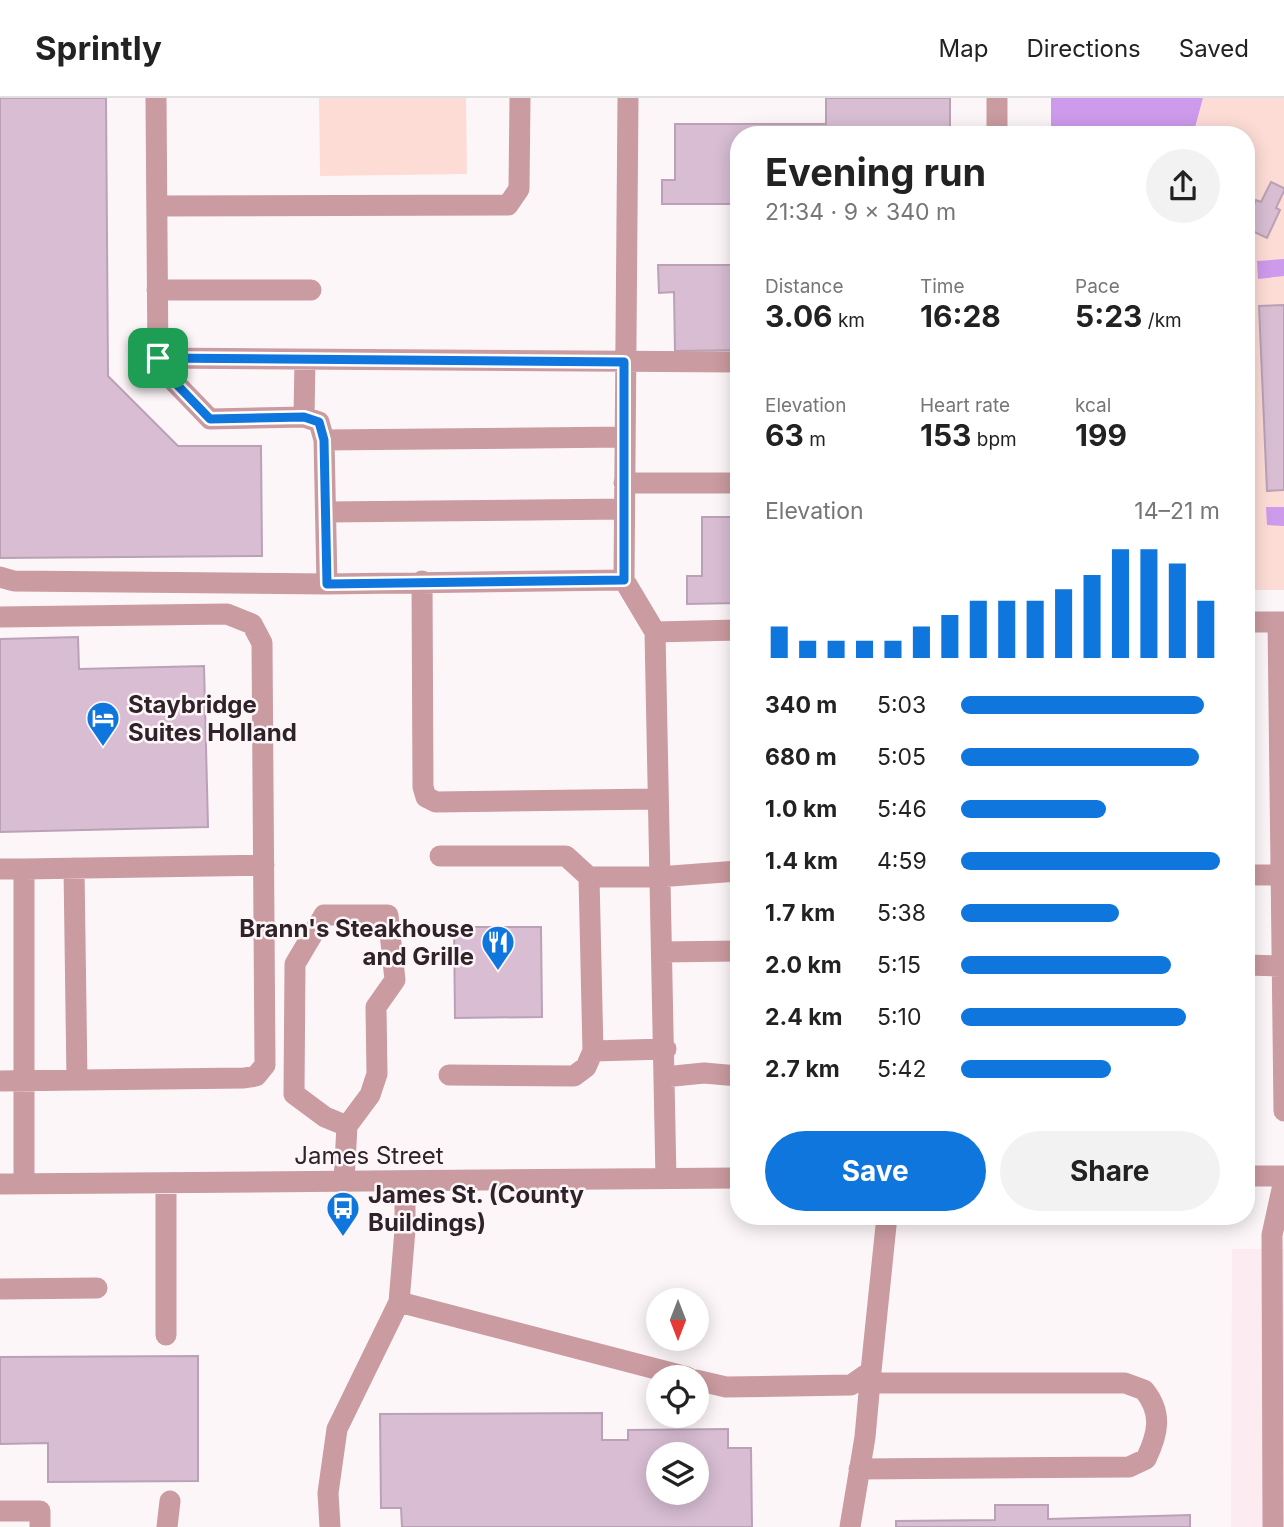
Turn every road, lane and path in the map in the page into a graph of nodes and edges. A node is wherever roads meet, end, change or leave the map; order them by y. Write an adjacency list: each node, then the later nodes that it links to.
1 (156, 98): 6 (street)
2 (520, 98): 6 (street)
3 (628, 98): 11 (street)
4 (997, 98): 5 (street)
5 (997, 126)
6 (157, 206): 7 (street)
7 (157, 290): 8 (street); 9 (street)
8 (311, 290)
9 (158, 358): 10 (street); 13 (street)
10 (305, 360): 11 (street); 13 (street)
11 (624, 362): 12 (street); 14 (street)
12 (730, 362)
13 (304, 417): 15 (street)
14 (624, 437): 15 (street); 16 (street)
15 (324, 440): 19 (street)
16 (624, 483): 17 (street); 18 (street)
17 (730, 483)
18 (624, 509): 19 (street); 21 (street)
19 (326, 512): 23 (street)
20 (0, 577): 23 (street)
21 (624, 580): 22 (street); 28 (street)
22 (422, 581): 23 (street); 29 (street)
23 (327, 584)
24 (0, 617): 32 (street)
25 (1255, 622): 26 (street)
26 (1281, 622): 30 (street)
27 (730, 629): 28 (street)
28 (655, 632): 29 (street)
29 (656, 799): 40 (street)
30 (1283, 806): 38 (street)
31 (440, 856): 39 (street)
32 (264, 865): 33 (street); 51 (street)
33 (75, 868): 35 (street); 51 (street)
34 (0, 869): 35 (street)
35 (24, 869): 53 (street)
36 (730, 872): 40 (street)
37 (1255, 875): 38 (street)
38 (1282, 875): 41 (street)
39 (589, 877): 40 (street); 47 (street)
40 (659, 877): 43 (street)
41 (1283, 943): 45 (street)
42 (730, 951): 43 (street)
43 (662, 952): 46 (street)
44 (1255, 965): 45 (street)
45 (1282, 966): 54 (street)
46 (666, 1049): 47 (street); 50 (street)
47 (593, 1051): 48 (street)
48 (449, 1075)
49 (730, 1075): 50 (street)
50 (664, 1077): 59 (street)
51 (77, 1080): 53 (street)
52 (0, 1081): 53 (street)
53 (26, 1081): 64 (street)
54 (1284, 1111)
55 (347, 1126): 55 (street); 60 (street)
56 (1255, 1176): 58 (street)
57 (730, 1178): 59 (street, James Street)
58 (1284, 1178): 80 (street)
59 (666, 1179): 61 (street, James Street)
60 (344, 1181): 61 (street, James Street); 62 (street, James Street)
61 (405, 1181): 68 (street)
62 (166, 1183): 64 (street, James Street); 69 (street)
63 (0, 1184): 64 (street, James Street)
64 (24, 1184)
65 (886, 1225): 71 (street)
66 (97, 1288): 67 (street)
67 (0, 1289)
68 (398, 1303): 70 (street); 78 (street)
69 (166, 1335)
70 (646, 1367)
71 (870, 1377): 72 (street); 73 (street); 73 (street)
72 (709, 1383)
73 (859, 1469): 79 (street)
74 (170, 1501): 77 (street)
75 (0, 1511): 76 (street)
76 (40, 1527)
77 (167, 1527)
78 (330, 1527)
79 (850, 1527)
80 (1273, 1527)

